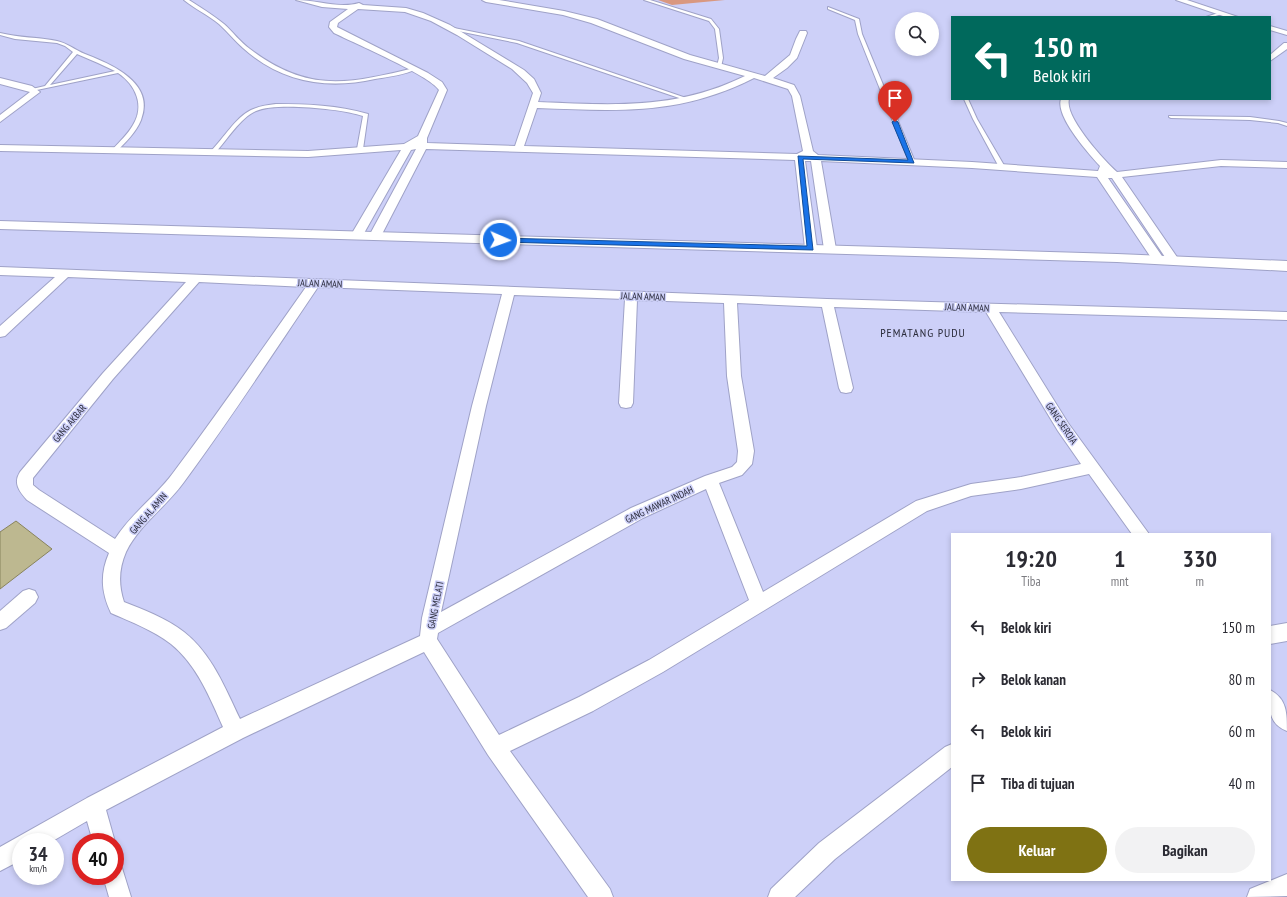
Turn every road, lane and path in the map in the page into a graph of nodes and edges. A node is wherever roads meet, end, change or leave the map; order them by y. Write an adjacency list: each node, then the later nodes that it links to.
1 (186, 0): 21 (lane)
2 (300, 0): 7 (street)
3 (373, 0): 7 (street)
4 (486, 0): 20 (street)
5 (646, 0): 20 (lane)
6 (1180, 0): 9 (street)
7 (354, 7): 13 (street); 21 (street)
8 (829, 8): 43 (lane)
9 (1221, 13): 10 (lane); 11 (street)
10 (1211, 16)
11 (1231, 16)
12 (1271, 28): 15 (street)
13 (454, 29): 28 (lane); 31 (street)
14 (803, 33): 24 (street)
15 (1287, 33)
16 (0, 34): 18 (lane)
17 (1287, 44): 19 (street)
18 (75, 52): 22 (lane); 26 (lane)
19 (1271, 58)
20 (719, 66): 23 (street)
21 (414, 69): 35 (street)
22 (119, 72): 26 (lane); 40 (lane)
23 (753, 75): 24 (street); 28 (street)
24 (766, 79): 42 (street)
25 (0, 81): 27 (street)
26 (47, 86): 27 (lane)
27 (34, 90): 33 (street)
28 (690, 100): 31 (street)
29 (966, 100): 45 (lane)
30 (1065, 100): 46 (street)
31 (533, 105): 38 (street)
32 (1171, 117): 34 (lane)
33 (0, 119)
34 (1287, 125)
35 (423, 142): 36 (street); 38 (street); 50 (street)
36 (408, 146): 39 (street); 49 (street)
37 (0, 148): 40 (street)
38 (519, 148): 42 (street)
39 (360, 149): 41 (street); 41 (lane)
40 (115, 150): 41 (street)
41 (213, 152)
42 (808, 156): 43 (street); 51 (street); 52 (street)
43 (912, 162): 45 (street)
44 (1287, 166): 47 (street)
45 (1002, 167): 46 (street)
46 (1103, 171): 47 (street); 53 (street)
47 (1115, 175): 54 (street)
48 (0, 225): 49 (street)
49 (357, 235): 50 (street)
50 (375, 236): 51 (street)
51 (811, 248): 52 (street)
52 (830, 249): 53 (street)
53 (1158, 259): 54 (street)
54 (1173, 260): 55 (street)
55 (1287, 266)
56 (0, 271): 57 (street, JALAN AMAN)
57 (66, 273): 58 (street, JALAN AMAN); 66 (street)
58 (196, 278): 59 (street, JALAN AMAN); 72 (street, GANG AKBAR)
59 (315, 283): 60 (street, JALAN AMAN); 72 (street, GANG AL AMIN)
60 (509, 291): 61 (street, JALAN AMAN); 77 (street, GANG MELATI)
61 (631, 295): 62 (street, JALAN AMAN); 68 (street)
62 (730, 298): 63 (street, JALAN AMAN); 70 (street, GANG MAWAR INDAH)
63 (827, 303): 64 (street, JALAN AMAN); 67 (street)
64 (990, 308): 65 (street, JALAN AMAN); 69 (street, GANG SEROJA)
65 (1287, 316)
66 (0, 333)
67 (846, 388)
68 (626, 403)
69 (1092, 467): 71 (street, GANG SEROJA); 74 (street)
70 (710, 480): 74 (street); 77 (street, GANG MAWAR INDAH)
71 (1140, 533)
72 (118, 550): 81 (street, GANG AL AMIN)
73 (29, 597): 75 (street)
74 (760, 605): 82 (street)
75 (0, 622)
76 (1287, 632): 78 (street)
77 (429, 635): 81 (street, GANG MAWAR INDAH); 82 (street, GANG MELATI)
78 (1271, 635)
79 (1271, 701): 80 (street)
80 (1287, 722)
81 (236, 731): 84 (street, GANG MAWAR INDAH)
82 (495, 748): 92 (street, GANG MELATI)
83 (951, 755): 93 (street)
84 (94, 805): 85 (street, GANG MAWAR INDAH); 86 (street)
85 (46, 833)
86 (102, 833)
87 (12, 853): 88 (street)
88 (0, 860)
89 (117, 885): 91 (street)
90 (1287, 885): 94 (street)
91 (120, 897)
92 (602, 897)
93 (779, 897)
94 (1258, 897)

